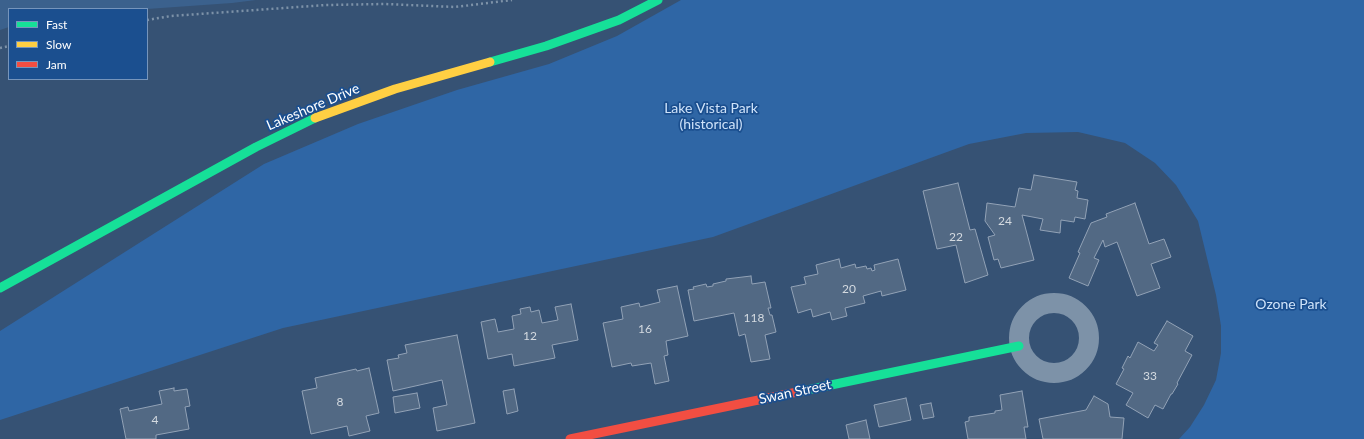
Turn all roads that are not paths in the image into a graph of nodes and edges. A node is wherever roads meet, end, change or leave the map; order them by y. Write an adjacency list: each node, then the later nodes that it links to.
1 (658, 0): 2 (street, Lakeshore Drive)
2 (0, 288)
3 (1019, 346): 4 (street, Swan Street)
4 (570, 439)

